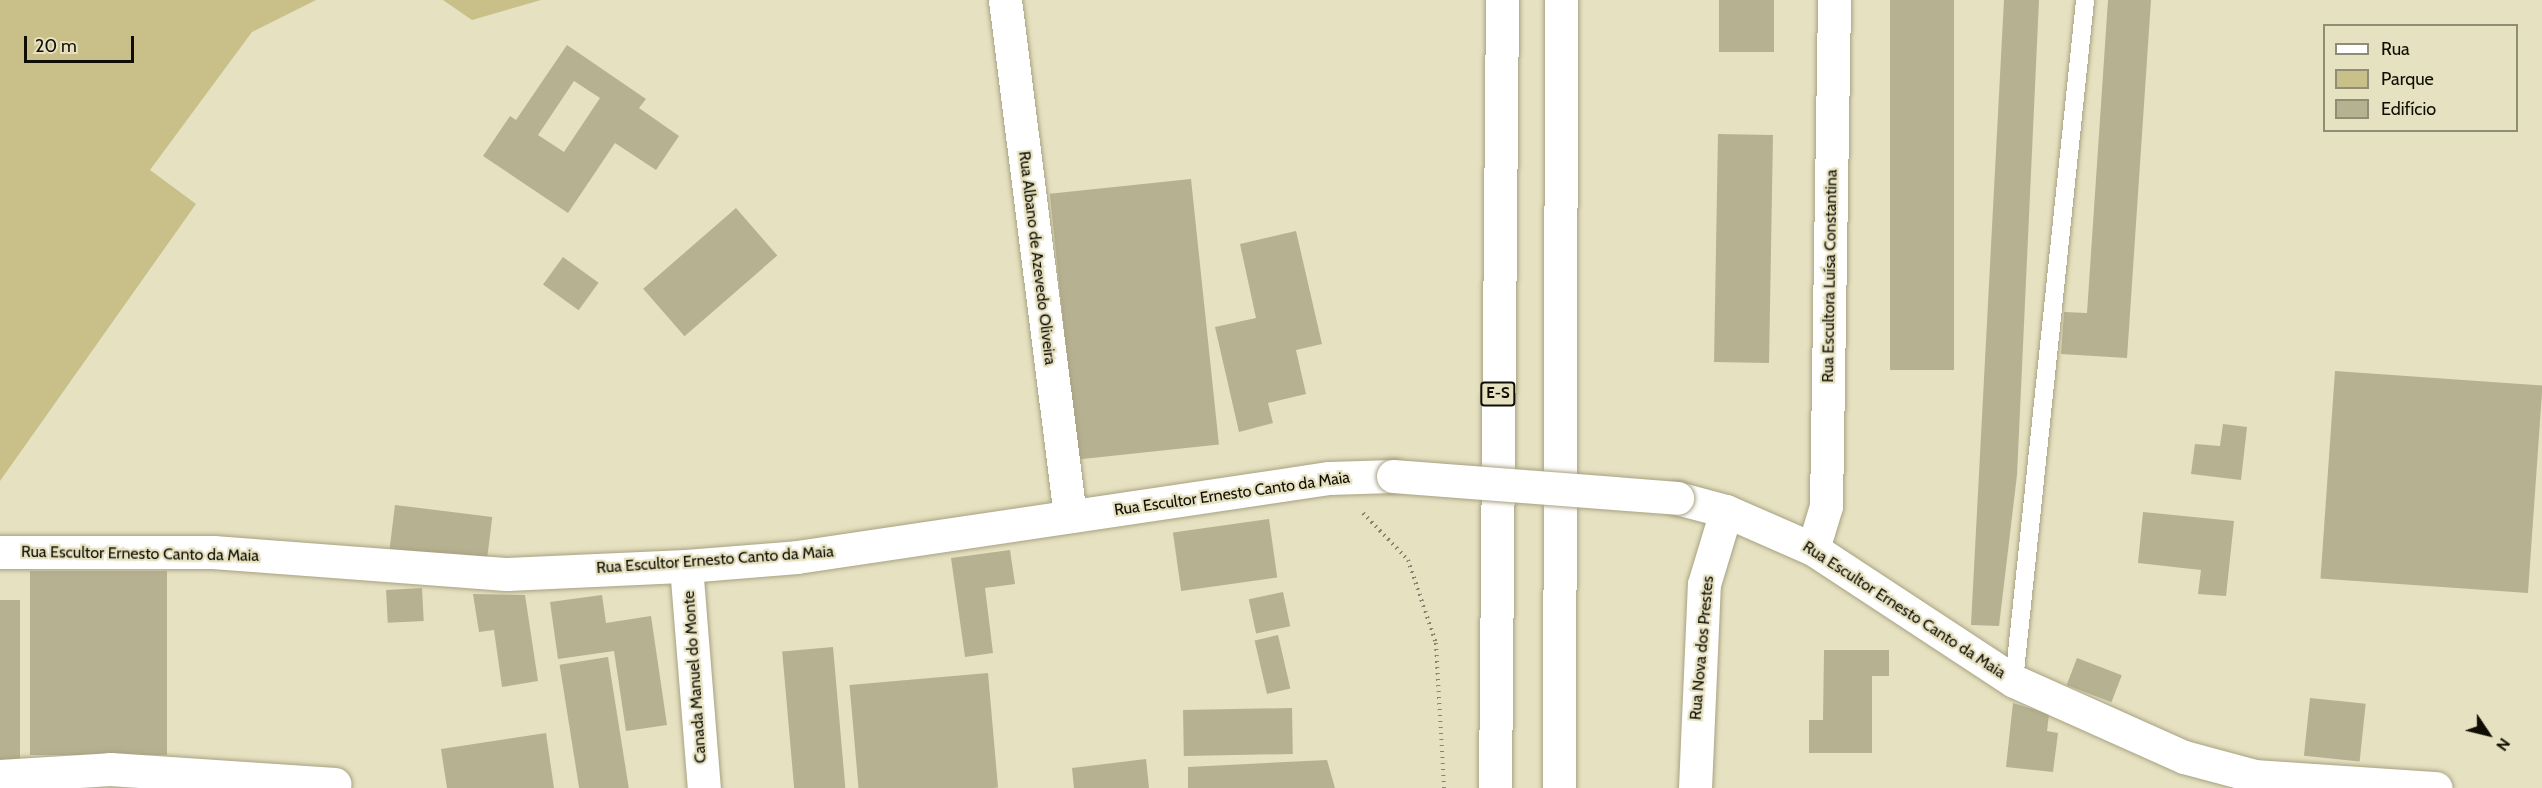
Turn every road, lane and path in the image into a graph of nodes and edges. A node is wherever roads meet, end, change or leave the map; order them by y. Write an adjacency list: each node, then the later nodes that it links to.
1 (1005, 0): 8 (main road, Rua Albano de Azevedo Oliveira)
2 (1502, 0): 17 (main road, E-S)
3 (1561, 0): 18 (main road)
4 (1834, 0): 9 (main road, Rua Escultora Luísa Constantina)
5 (2085, 1): 12 (lane)
6 (1329, 478): 7 (main road, Rua Escultor Ernesto Canto da Maia, bridge); 8 (main road, Rua Escultor Ernesto Canto da Maia); 16 (path)
7 (1726, 511): 9 (main road, Rua Escultor Ernesto Canto da Maia); 19 (main road, Rua Nova dos Prestes)
8 (1070, 516): 11 (main road, Rua Escultor Ernesto Canto da Maia)
9 (1814, 549): 12 (main road, Rua Escultor Ernesto Canto da Maia)
10 (0, 552): 11 (main road, Rua Escultor Ernesto Canto da Maia)
11 (687, 566): 15 (main road, Canada Manuel do Monte)
12 (2014, 681): 20 (main road, Rua Escultor Ernesto Canto da Maia)
13 (0, 776): 14 (main road)
14 (335, 784)
15 (704, 788)
16 (1444, 788)
17 (1495, 788)
18 (1559, 788)
19 (1695, 788)
20 (2436, 788)

